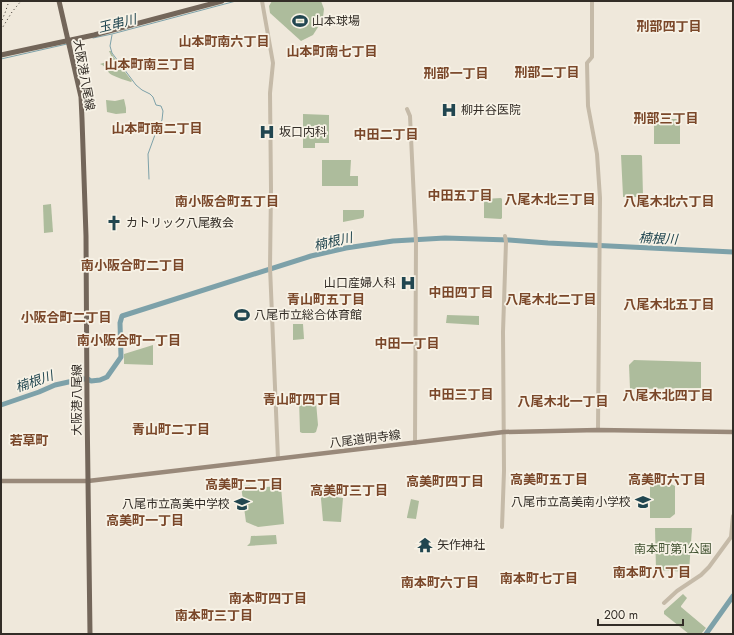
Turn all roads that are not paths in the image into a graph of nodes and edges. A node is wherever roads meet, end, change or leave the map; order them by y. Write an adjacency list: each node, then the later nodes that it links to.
1 (59, 1): 5 (main road, 大阪港八尾線)
2 (222, 1): 5 (main road)
3 (262, 1): 13 (street)
4 (592, 1): 9 (street)
5 (69, 43): 6 (main road); 15 (main road, 大阪港八尾線)
6 (1, 55)
7 (407, 109): 12 (street)
8 (505, 236): 10 (street)
9 (598, 430): 10 (main road, 八尾道明寺線); 11 (main road, 八尾道明寺線)
10 (504, 432): 12 (main road, 八尾道明寺線); 17 (street)
11 (733, 432)
12 (415, 443): 13 (main road, 八尾道明寺線)
13 (278, 459): 15 (main road, 八尾道明寺線)
14 (1, 481): 15 (main road, 八尾道明寺線)
15 (88, 481): 19 (main road, 大阪港八尾線)
16 (733, 516): 18 (street)
17 (502, 527)
18 (664, 603)
19 (90, 634)

